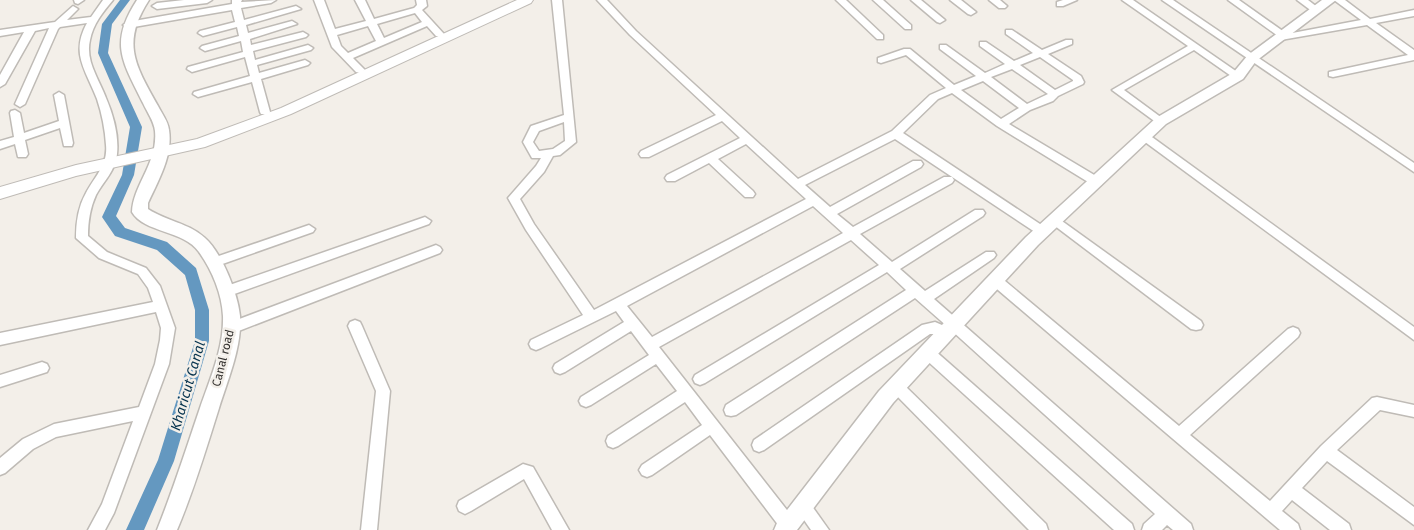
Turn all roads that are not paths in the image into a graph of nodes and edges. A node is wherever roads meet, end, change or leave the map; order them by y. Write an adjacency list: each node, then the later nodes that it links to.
1 (108, 0): 33 (street)
2 (207, 0): 24 (street)
3 (271, 0): 25 (street)
4 (319, 0): 47 (street)
5 (360, 0): 39 (street)
6 (421, 0): 29 (street)
7 (512, 0): 48 (main road)
8 (527, 0): 93 (main road)
9 (557, 0): 83 (street)
10 (602, 0): 82 (street)
11 (841, 0): 52 (street)
12 (878, 0): 42 (street)
13 (916, 0): 34 (street)
14 (955, 0): 31 (street)
15 (994, 0): 27 (street)
16 (1071, 0): 26 (street)
17 (1127, 0): 57 (street)
18 (1168, 0): 64 (street)
19 (1233, 0): 50 (street)
20 (1302, 0): 30 (street)
21 (1330, 0): 30 (street)
22 (1339, 0): 36 (street)
23 (77, 3): 40 (street)
24 (150, 3): 41 (street)
25 (236, 4): 35 (street); 41 (street)
26 (1060, 4)
27 (1002, 6)
28 (296, 9): 35 (street)
29 (417, 10): 37 (street); 39 (street)
30 (1316, 10): 50 (street)
31 (971, 12)
32 (1414, 13): 36 (street)
33 (94, 19): 40 (street); 97 (street)
34 (940, 20)
35 (240, 22): 46 (street); 51 (street)
36 (1369, 22): 50 (street); 62 (street)
37 (428, 23): 48 (street); 53 (street)
38 (292, 24): 51 (street)
39 (371, 24): 47 (street); 53 (street)
40 (58, 25): 43 (street); 89 (street)
41 (128, 25): 93 (street)
42 (908, 27)
43 (32, 29): 45 (street); 75 (street)
44 (1009, 32): 61 (street)
45 (0, 33)
46 (203, 33)
47 (332, 33): 63 (street)
48 (439, 34): 70 (main road)
49 (303, 35): 60 (street)
50 (1280, 37): 64 (street)
51 (244, 38): 58 (street); 60 (street)
52 (880, 38)
53 (381, 42): 63 (street)
54 (1069, 42): 61 (street)
55 (983, 44): 68 (street)
56 (943, 46): 73 (street)
57 (1193, 47): 72 (street); 84 (street)
58 (205, 48)
59 (308, 48): 67 (street)
60 (248, 51): 67 (street); 69 (street)
61 (1041, 53): 68 (street); 78 (street)
62 (1414, 56): 71 (street)
63 (347, 57): 70 (street)
64 (1252, 58): 72 (street); 99 (street)
65 (881, 60): 76 (street)
66 (305, 63): 74 (street)
67 (252, 64): 74 (street)
68 (1014, 66): 73 (street); 78 (street)
69 (192, 69)
70 (360, 70): 81 (main road)
71 (1333, 74)
72 (1238, 76): 84 (street)
73 (985, 77): 76 (street); 80 (street)
74 (255, 78): 77 (street); 81 (street)
75 (0, 84)
76 (953, 89): 86 (street); 87 (street)
77 (198, 94)
78 (1054, 94): 80 (street)
79 (59, 95): 85 (street)
80 (1026, 108): 86 (street)
81 (264, 112): 93 (main road)
82 (723, 116): 90 (street); 96 (street)
83 (569, 117): 94 (street); 94 (street)
84 (1161, 121): 88 (street)
85 (64, 123): 89 (street); 91 (street)
86 (1001, 124): 103 (street)
87 (896, 134): 104 (street); 114 (street)
88 (1145, 136): 103 (street); 132 (street)
89 (19, 138): 92 (street); 95 (street)
90 (748, 138): 98 (street); 104 (street)
91 (68, 142)
92 (0, 144)
93 (158, 149): 97 (main road); 118 (street, Canal road)
94 (548, 153): 125 (street)
95 (22, 154)
96 (645, 154)
97 (111, 158): 105 (main road); 106 (main road); 124 (street)
98 (710, 158): 101 (street); 107 (street)
99 (1411, 163)
100 (916, 164): 109 (street)
101 (671, 178)
102 (948, 180): 115 (street)
103 (1097, 182): 111 (street)
104 (798, 184): 108 (street)
105 (0, 186)
106 (0, 193)
107 (750, 194)
108 (814, 200): 109 (street); 123 (street)
109 (829, 213): 115 (street)
110 (979, 213): 119 (street)
111 (1055, 220): 114 (street); 127 (street)
112 (425, 221): 121 (street)
113 (309, 229): 118 (street)
114 (1042, 231): 120 (street)
115 (851, 233): 119 (street); 135 (street)
116 (436, 250): 129 (street)
117 (990, 255): 122 (street)
118 (214, 262): 121 (street, Canal road)
119 (889, 268): 122 (street); 139 (street)
120 (995, 280): 130 (street); 148 (street)
121 (226, 292): 129 (street, Canal road)
122 (920, 295): 130 (street); 144 (street)
123 (618, 304): 125 (street); 126 (street)
124 (160, 306): 133 (street); 146 (street)
125 (592, 317): 134 (street)
126 (633, 323): 135 (street); 138 (street)
127 (1196, 325)
128 (355, 326): 163 (street)
129 (231, 328): 162 (street, Canal road)
130 (949, 329): 136 (street); 150 (street); 158 (street)
131 (1293, 333): 148 (street)
132 (1414, 334)
133 (0, 339)
134 (536, 344)
135 (654, 351): 142 (street); 143 (street)
136 (928, 353): 141 (street); 167 (street)
137 (42, 368): 140 (street)
138 (560, 368)
139 (700, 379)
140 (0, 381)
141 (896, 386): 156 (street); 166 (street)
142 (686, 393): 147 (street); 149 (street)
143 (586, 402)
144 (731, 410)
145 (1414, 411): 151 (street)
146 (144, 412): 152 (street); 161 (street)
147 (712, 426): 153 (street); 160 (street)
148 (1179, 435): 157 (street)
149 (613, 441)
150 (759, 445)
151 (1326, 451): 154 (street); 159 (street)
152 (0, 468)
153 (647, 470)
154 (1291, 488): 157 (street); 171 (street)
155 (465, 506): 164 (street)
156 (802, 507): 160 (street); 165 (street)
157 (1270, 512): 170 (street)
158 (1167, 514): 168 (street); 169 (street)
159 (1414, 517)
160 (786, 528)
161 (96, 530)
162 (167, 530)
163 (369, 530)
164 (561, 530)
165 (821, 530)
166 (1040, 530)
167 (1126, 530)
168 (1150, 530)
169 (1185, 530)
170 (1292, 530)
171 (1343, 530)

